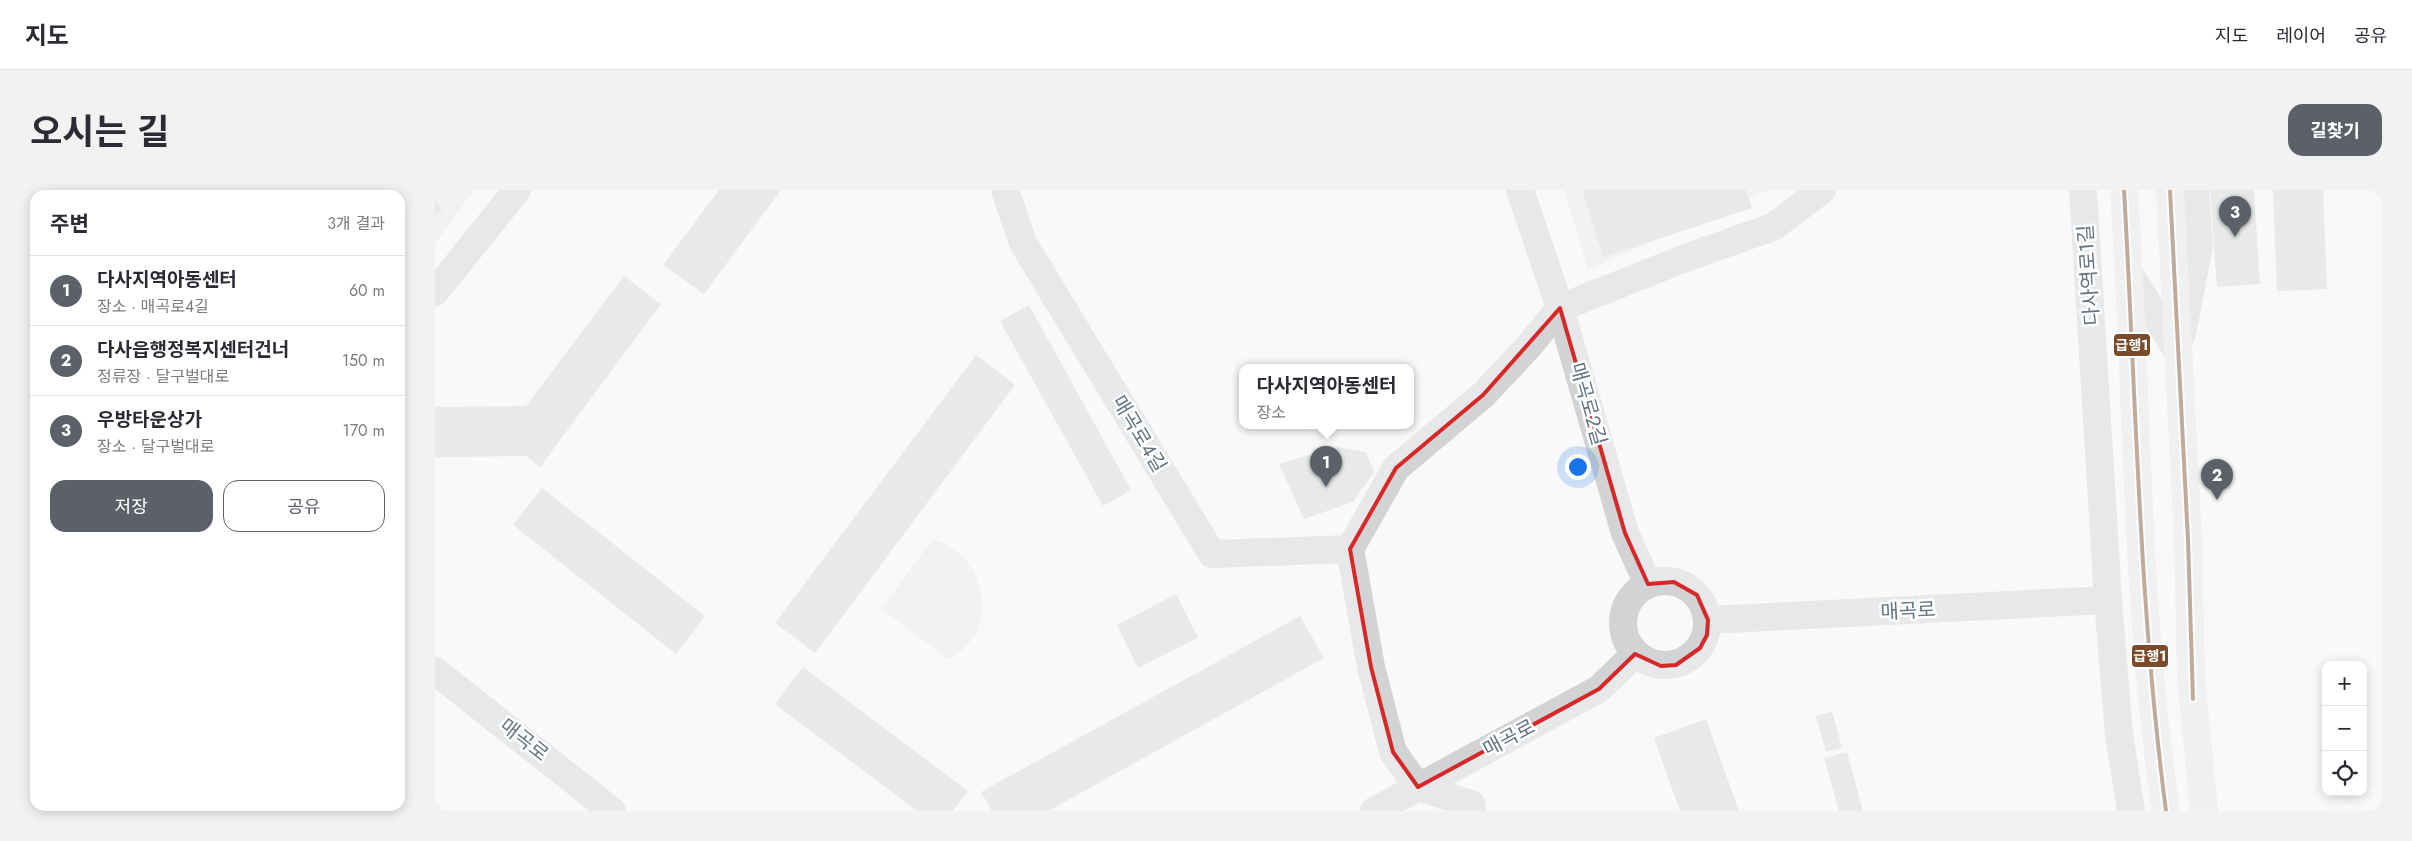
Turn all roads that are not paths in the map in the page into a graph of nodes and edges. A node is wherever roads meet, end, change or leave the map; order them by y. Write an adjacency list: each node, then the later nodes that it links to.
1 (517, 190): 10 (street)
2 (1005, 190): 13 (street, 매곡로4길)
3 (1521, 190): 11 (street, 매곡로2길)
4 (1822, 190): 11 (street)
5 (2083, 190): 15 (street, 다사역로1길)
6 (2124, 190): 9 (main road)
7 (2170, 190): 12 (main road)
8 (2195, 190): 12 (street)
9 (2130, 275): 12 (street); 24 (main road)
10 (435, 292)
11 (1560, 308): 13 (street); 14 (street, 매곡로2길)
12 (2178, 352): 25 (main road)
13 (1350, 549): 19 (street)
14 (1648, 584): 16 (street); 17 (street)
15 (2109, 600): 16 (street, 매곡로); 23 (street, 다사역로1길)
16 (1708, 620): 17 (street)
17 (1635, 654): 19 (street, 매곡로)
18 (435, 670): 20 (street, 매곡로)
19 (1418, 787): 21 (street, 매곡로); 22 (street)
20 (612, 811)
21 (1374, 811)
22 (1472, 811)
23 (2131, 811)
24 (2166, 811)
25 (2204, 811)

